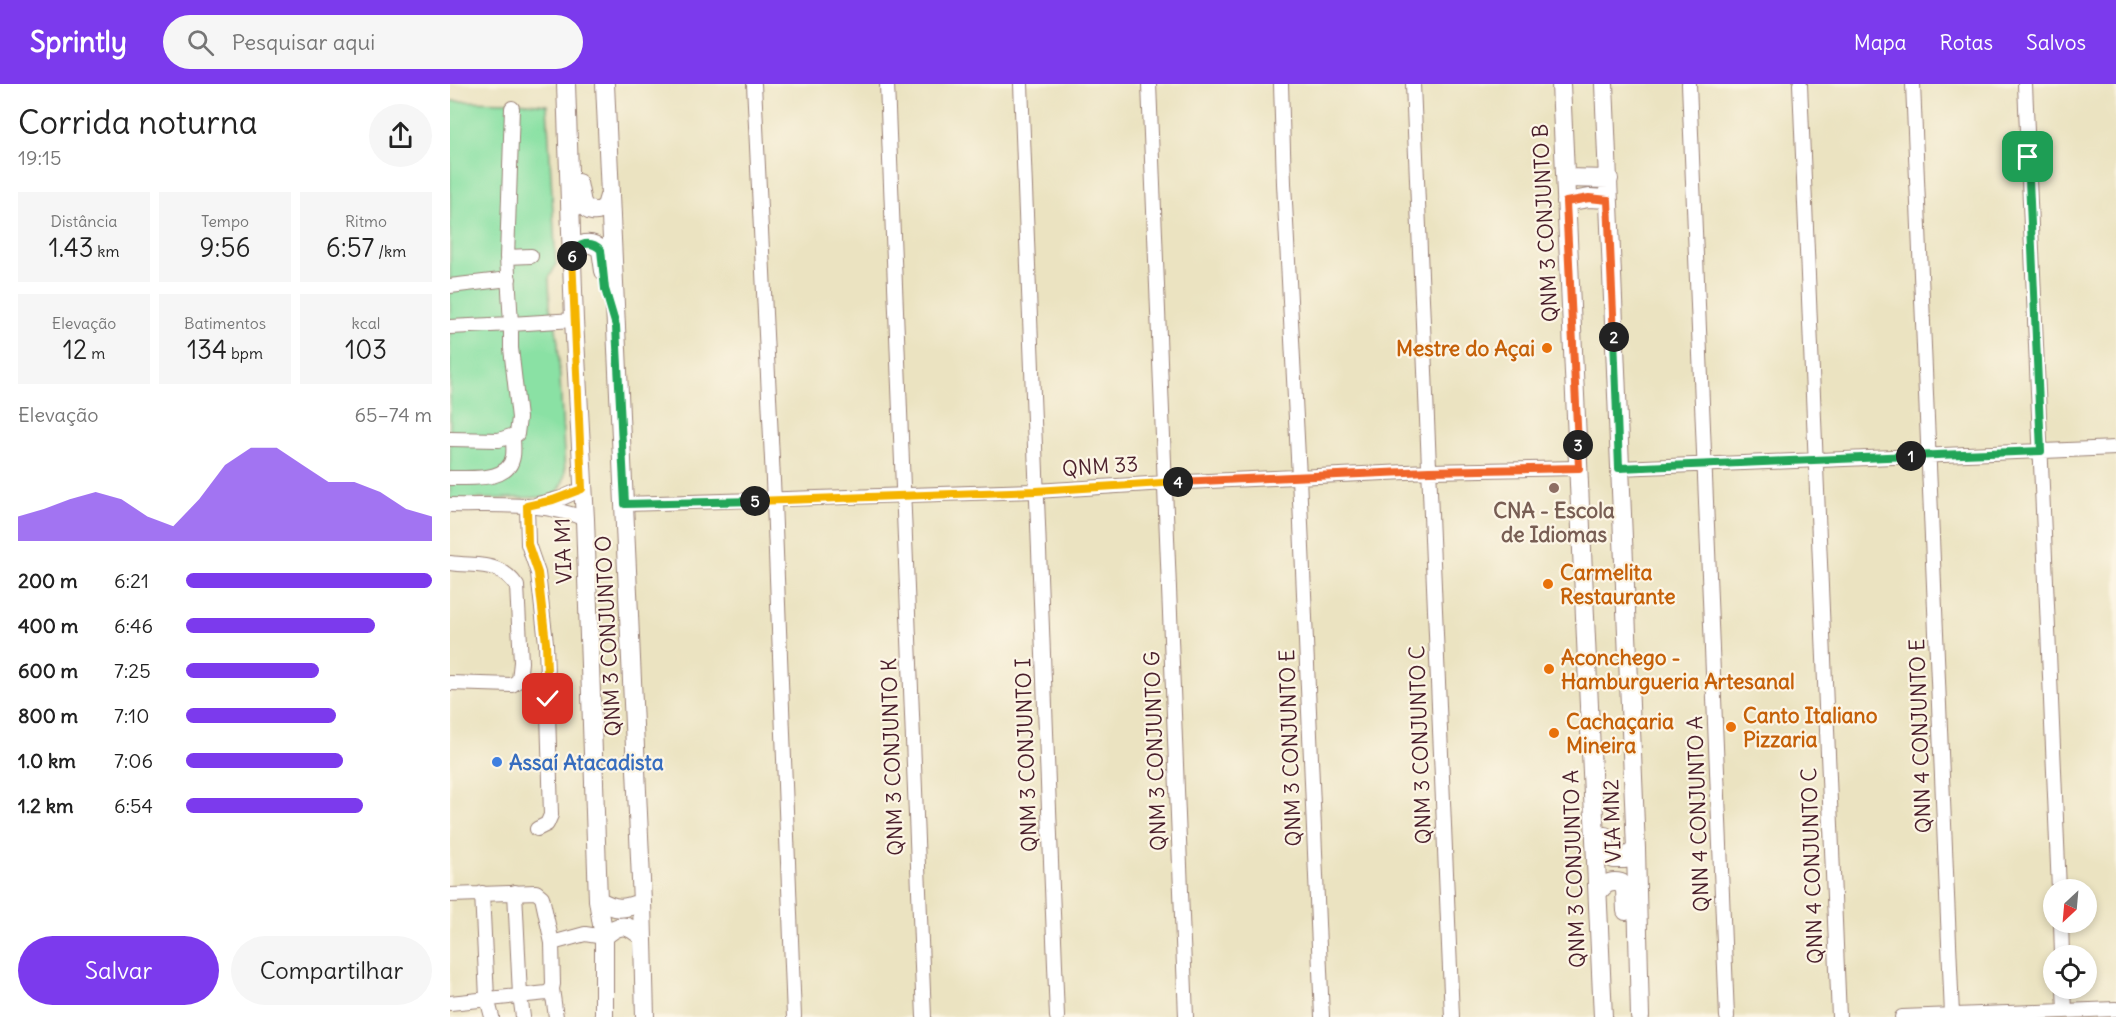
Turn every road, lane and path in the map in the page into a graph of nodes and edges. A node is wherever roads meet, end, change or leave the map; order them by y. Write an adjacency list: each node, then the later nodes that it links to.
1 (566, 84): 16 (main road, VIA M1)
2 (605, 84): 19 (main road)
3 (754, 84): 47 (street)
4 (886, 84): 46 (street, QNM 3 CONJUNTO K)
5 (1021, 84): 45 (street, QNM 3 CONJUNTO I)
6 (1149, 84): 43 (street, QNM 3 CONJUNTO G)
7 (1281, 84): 41 (street, QNM 3 CONJUNTO E)
8 (1413, 84): 40 (street, QNM 3 CONJUNTO C)
9 (1561, 84): 17 (main road, QNM 3 CONJUNTO B)
10 (1604, 84): 18 (main road, VIA MN2)
11 (1689, 84): 37 (street, QNN 4 CONJUNTO A)
12 (1800, 84): 36 (street, QNN 4 CONJUNTO C)
13 (1913, 84): 35 (street, QNN 4 CONJUNTO E)
14 (2025, 84): 34 (street)
15 (512, 108): 24 (street)
16 (568, 159): 19 (main road); 22 (main road, VIA M1)
17 (1566, 178): 18 (main road); 21 (main road, QNM 3 CONJUNTO B)
18 (1609, 179): 20 (main road, VIA MN2)
19 (609, 196): 29 (main road)
20 (1608, 200): 21 (main road); 39 (main road, VIA MN2)
21 (1566, 202): 38 (main road, QNM 3 CONJUNTO B)
22 (572, 255): 27 (main road, VIA M1); 29 (main road)
23 (531, 256): 24 (street)
24 (507, 257): 25 (street)
25 (508, 279): 26 (street); 28 (street)
26 (450, 286)
27 (574, 320): 28 (street); 44 (main road, VIA M1)
28 (511, 324): 30 (street); 31 (street)
29 (616, 326): 48 (main road, QNM 3 CONJUNTO O)
30 (450, 327)
31 (513, 437): 32 (street); 42 (street)
32 (450, 439)
33 (2116, 448): 34 (street)
34 (2041, 451): 35 (street); 57 (street)
35 (1929, 456): 36 (street); 74 (street, QNN 4 CONJUNTO E)
36 (1817, 461): 37 (street); 89 (street, QNN 4 CONJUNTO C)
37 (1705, 465): 39 (street); 88 (street, QNN 4 CONJUNTO A)
38 (1579, 468): 40 (street, QNM 33); 54 (main road, QNM 3 CONJUNTO A)
39 (1619, 468): 56 (main road, VIA MN2)
40 (1429, 471): 41 (street, QNM 33); 85 (street, QNM 3 CONJUNTO C)
41 (1299, 477): 43 (street, QNM 33); 84 (street, QNM 3 CONJUNTO E)
42 (450, 478)
43 (1166, 483): 45 (street, QNM 33); 83 (street, QNM 3 CONJUNTO G)
44 (582, 489): 50 (street); 51 (main road, VIA M1)
45 (1036, 491): 46 (street, QNM 33); 82 (street, QNM 3 CONJUNTO I)
46 (903, 494): 47 (street, QNM 33); 81 (street, QNM 3 CONJUNTO K)
47 (774, 501): 48 (street, QNM 33); 80 (street)
48 (625, 504): 63 (main road, QNM 3 CONJUNTO O)
49 (450, 505): 50 (street)
50 (527, 506): 51 (street); 55 (street)
51 (585, 519): 62 (main road, VIA M1)
52 (450, 563): 53 (street)
53 (450, 683)
54 (1590, 704): 56 (main road); 60 (main road, QNM 3 CONJUNTO A)
55 (537, 829)
56 (1636, 849): 87 (main road, VIA MN2)
57 (2059, 879)
58 (515, 892): 59 (street); 66 (street); 68 (street)
59 (483, 893): 61 (street); 69 (street)
60 (1598, 893): 86 (main road, QNM 3 CONJUNTO A); 87 (main road)
61 (450, 896)
62 (598, 900): 63 (main road); 64 (main road, VIA M1)
63 (642, 902): 65 (main road, QNM 3 CONJUNTO O)
64 (603, 937): 65 (main road); 66 (street); 78 (main road, VIA M1)
65 (642, 938): 79 (main road, QNM 3 CONJUNTO O)
66 (552, 943): 67 (street)
67 (552, 989): 68 (street); 77 (street)
68 (520, 994): 69 (street); 76 (street)
69 (487, 998): 71 (street); 75 (street)
70 (2064, 999): 73 (street)
71 (450, 1003)
72 (2116, 1010): 73 (street)
73 (2065, 1011): 74 (street)
74 (1952, 1015): 91 (street)
75 (492, 1017)
76 (523, 1017)
77 (556, 1017)
78 (604, 1017)
79 (645, 1017)
80 (794, 1017)
81 (924, 1017)
82 (1057, 1017)
83 (1186, 1017)
84 (1322, 1017)
85 (1452, 1017)
86 (1603, 1017)
87 (1638, 1017)
88 (1727, 1017)
89 (1839, 1017)
90 (1902, 1017): 91 (street)
91 (1909, 1017)

